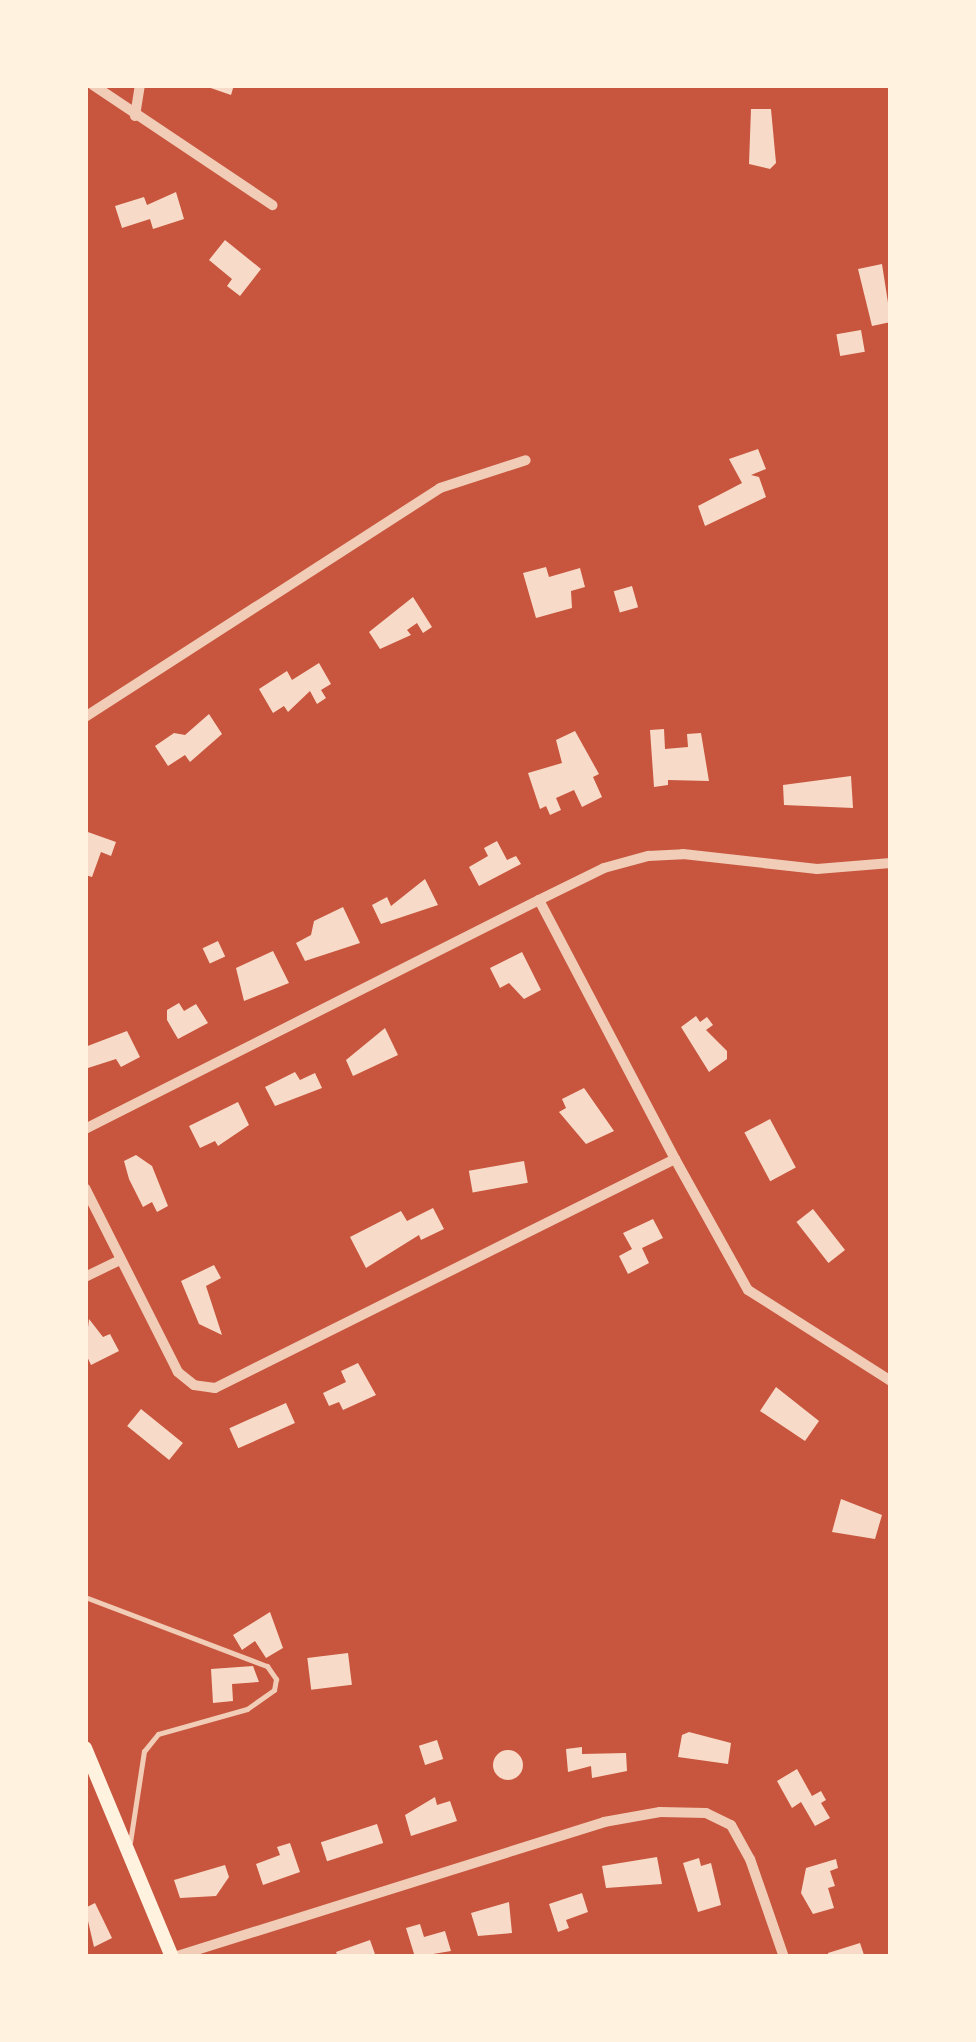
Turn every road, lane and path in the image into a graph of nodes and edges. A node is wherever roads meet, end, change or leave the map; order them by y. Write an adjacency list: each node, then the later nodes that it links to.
1 (92, 85): 3 (street)
2 (140, 85): 3 (street)
3 (135, 116): 4 (street)
4 (272, 205)
5 (526, 460): 6 (street)
6 (85, 717)
7 (891, 864): 8 (street)
8 (539, 900): 9 (street); 10 (street)
9 (85, 1129)
10 (675, 1158): 12 (street); 14 (street)
11 (85, 1188): 12 (street)
12 (120, 1260): 13 (street)
13 (85, 1277)
14 (891, 1381)
15 (85, 1597): 17 (lane)
16 (85, 1748): 17 (main road)
17 (127, 1854): 18 (main road)
18 (173, 1957): 19 (street)
19 (784, 1957)

